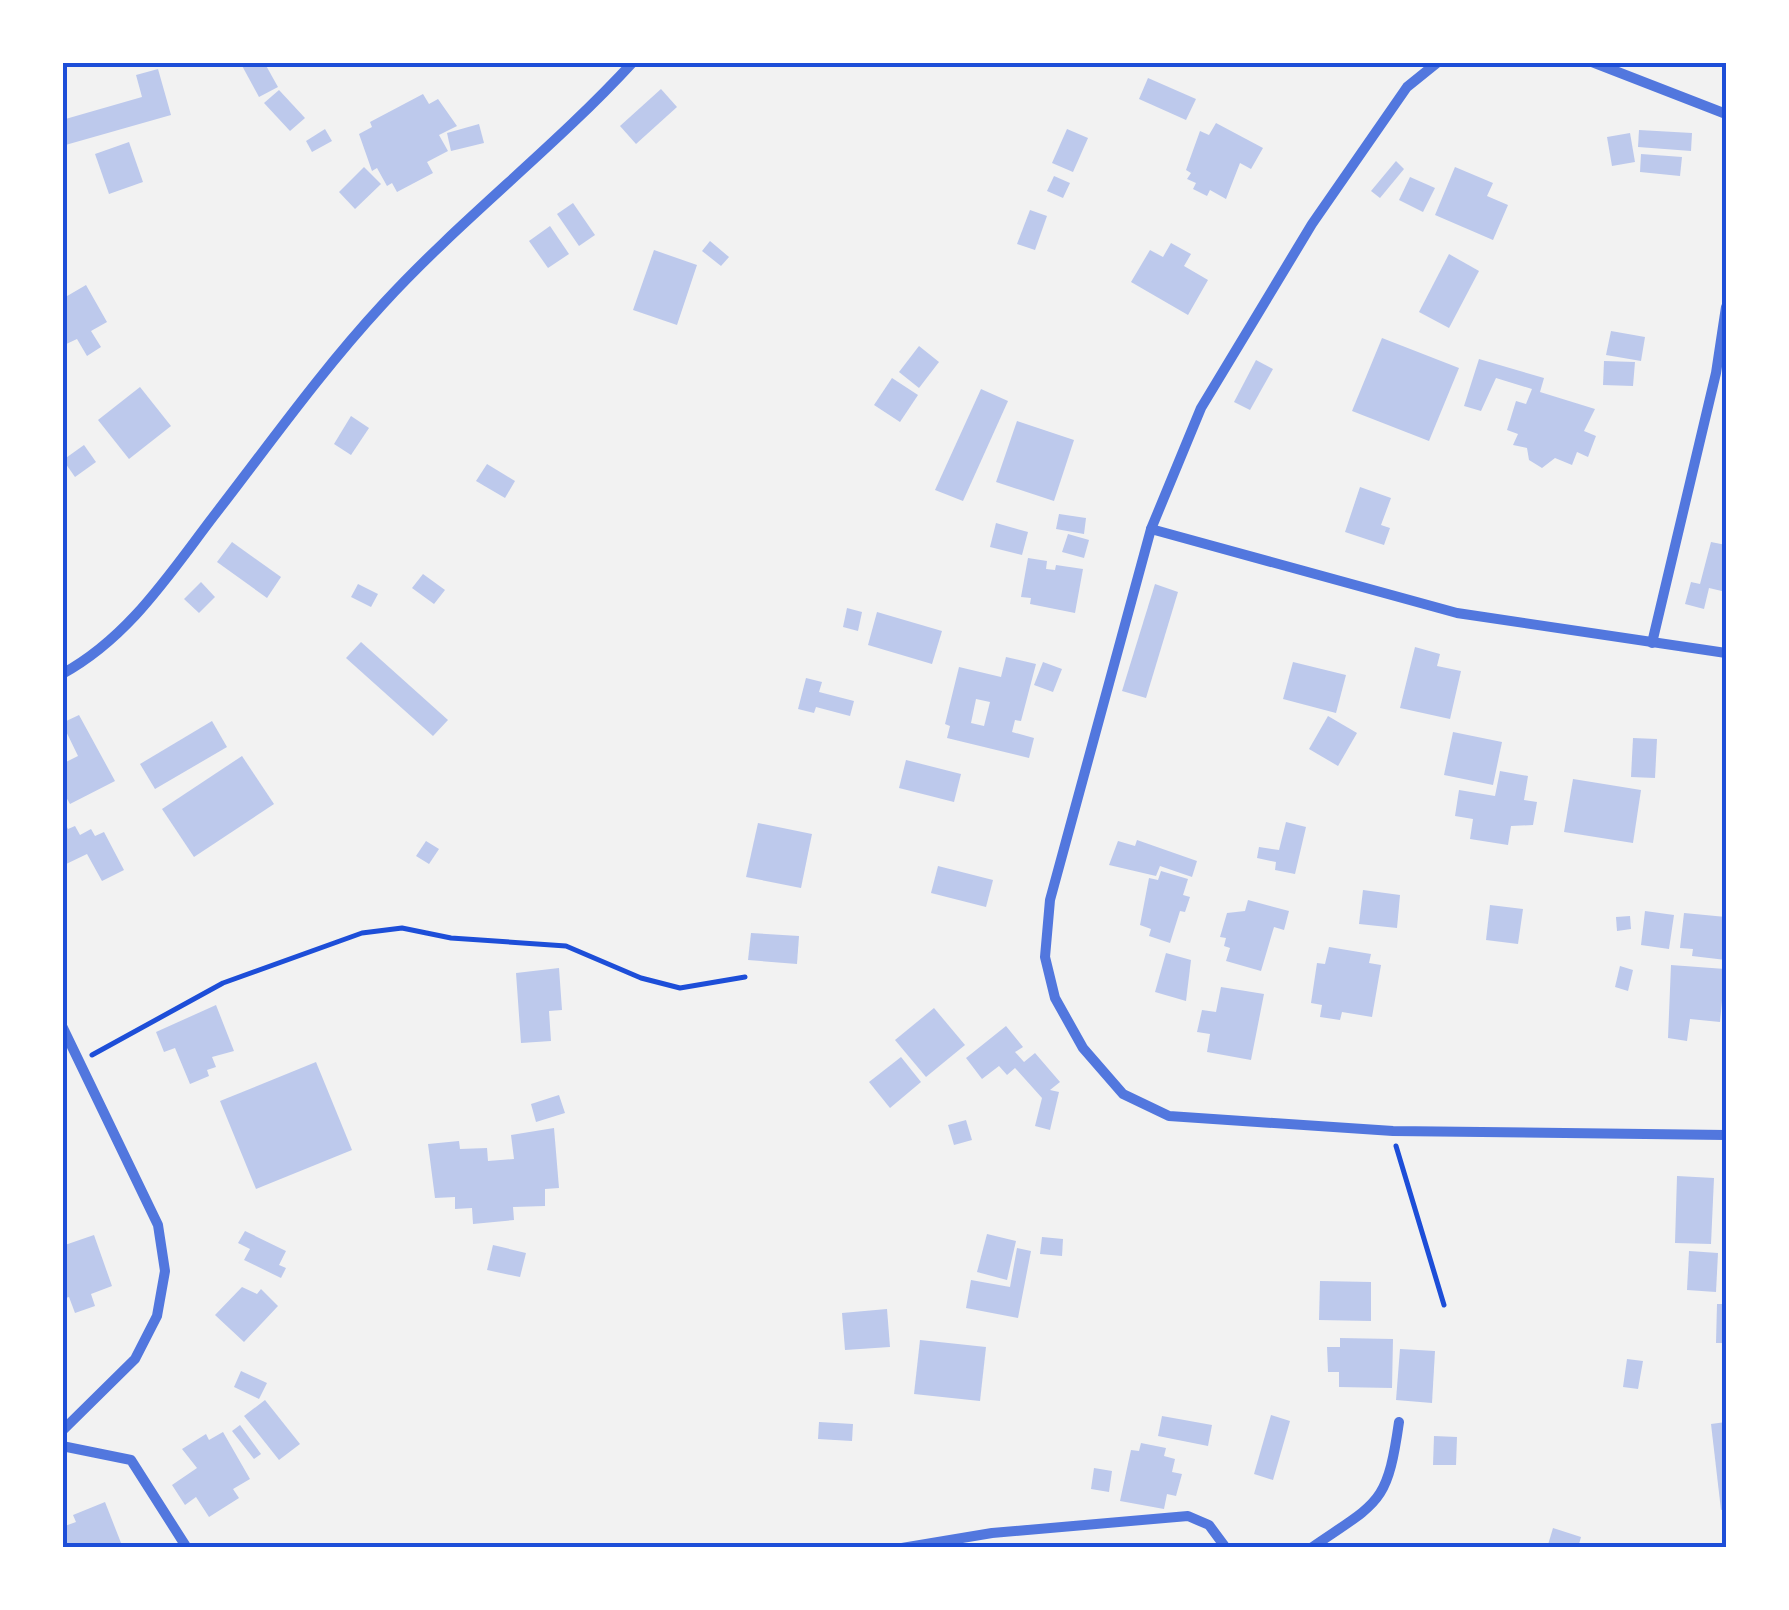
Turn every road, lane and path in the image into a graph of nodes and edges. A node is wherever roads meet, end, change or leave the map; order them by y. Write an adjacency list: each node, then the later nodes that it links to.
1 (633, 62): 9 (street)
2 (1438, 62): 6 (street)
3 (1592, 62): 4 (street)
4 (1726, 114)
5 (1726, 306): 7 (street)
6 (1151, 528): 7 (street); 13 (street)
7 (1652, 643): 8 (street)
8 (1726, 653)
9 (62, 674)
10 (745, 977): 12 (path)
11 (62, 1026): 12 (street)
12 (81, 1061): 17 (street)
13 (1392, 1131): 14 (street); 15 (path)
14 (1726, 1135)
15 (1444, 1306)
16 (1399, 1422): 22 (street)
17 (62, 1432)
18 (62, 1446): 19 (street)
19 (187, 1548)
20 (902, 1548): 21 (street)
21 (1226, 1548)
22 (1312, 1548)

